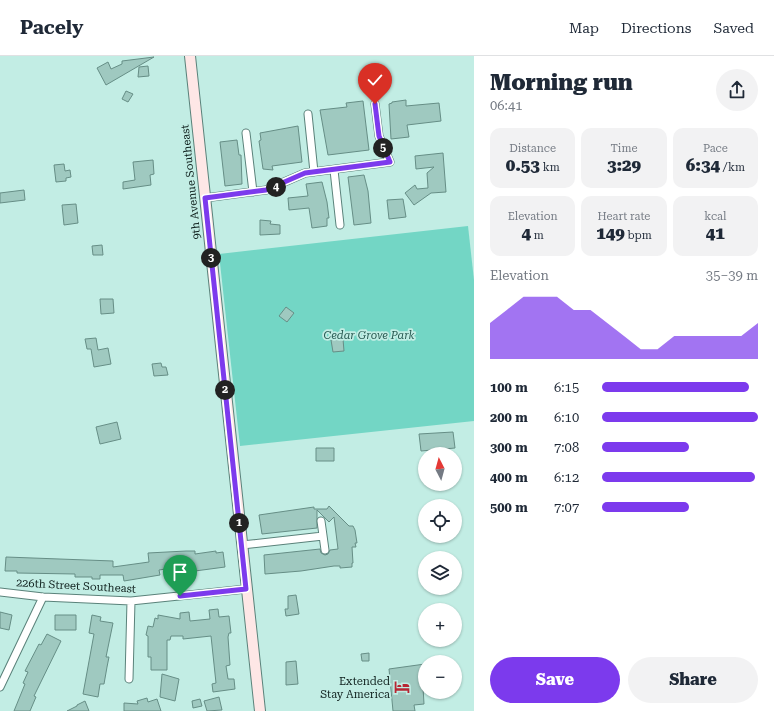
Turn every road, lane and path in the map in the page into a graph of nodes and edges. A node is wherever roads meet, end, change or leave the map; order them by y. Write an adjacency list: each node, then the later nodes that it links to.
1 (190, 56): 8 (main road, 9th Avenue Southeast)
2 (375, 104): 5 (street)
3 (308, 114): 6 (street)
4 (246, 133): 7 (street)
5 (334, 170): 6 (street); 9 (street)
6 (314, 172): 7 (street)
7 (253, 192): 8 (street)
8 (205, 198): 12 (main road, 9th Avenue Southeast)
9 (340, 225)
10 (321, 521): 11 (street)
11 (323, 536): 12 (street); 13 (street)
12 (242, 545): 14 (main road, 9th Avenue Southeast)
13 (325, 550)
14 (246, 589): 17 (street, 226th Street Southeast); 20 (main road, 9th Avenue Southeast)
15 (0, 592): 16 (street, 226th Street Southeast)
16 (43, 597): 17 (street, 226th Street Southeast); 19 (street)
17 (131, 601): 18 (street)
18 (129, 679)
19 (0, 687)
20 (260, 711)

